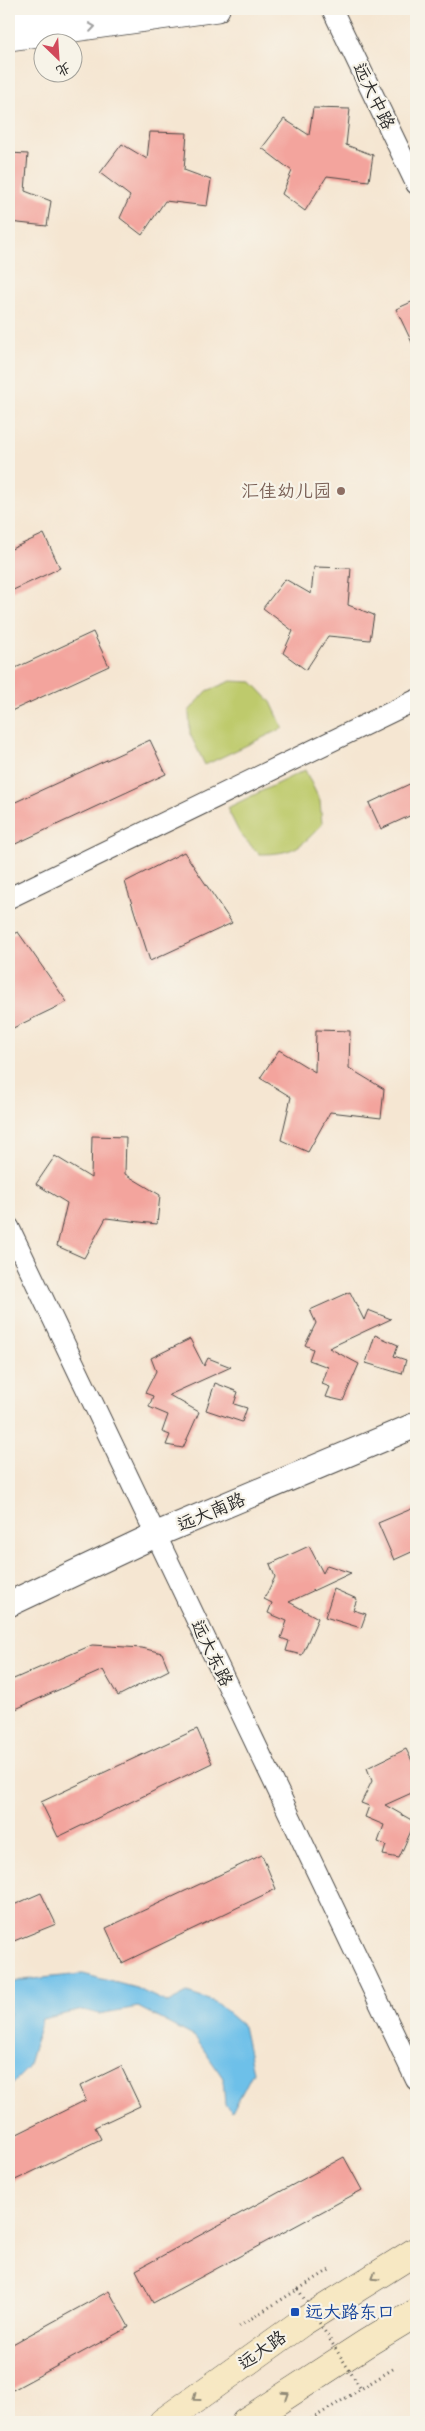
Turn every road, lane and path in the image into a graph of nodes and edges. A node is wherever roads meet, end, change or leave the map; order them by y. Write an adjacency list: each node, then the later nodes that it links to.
1 (89, 9): 4 (street)
2 (217, 9): 5 (street, one-way to 2)
3 (332, 9): 6 (street, 远大中路)
4 (9, 20)
5 (9, 38)
6 (416, 184)
7 (416, 700): 8 (street)
8 (9, 898)
9 (9, 1227): 11 (street, 远大东路)
10 (416, 1425): 11 (street, 远大南路)
11 (155, 1535): 12 (street, 远大南路); 13 (street, 远大东路)
12 (9, 1604)
13 (416, 2080)
14 (416, 2251): 21 (main road, 远大路, one-way to 21)
15 (331, 2269): 16 (path)
16 (298, 2289): 18 (path); 20 (path, bridge)
17 (416, 2313): 22 (main road, one-way to 17)
18 (239, 2326)
19 (393, 2369): 20 (path)
20 (361, 2389): 23 (path)
21 (163, 2422)
22 (245, 2422)
23 (307, 2422)

